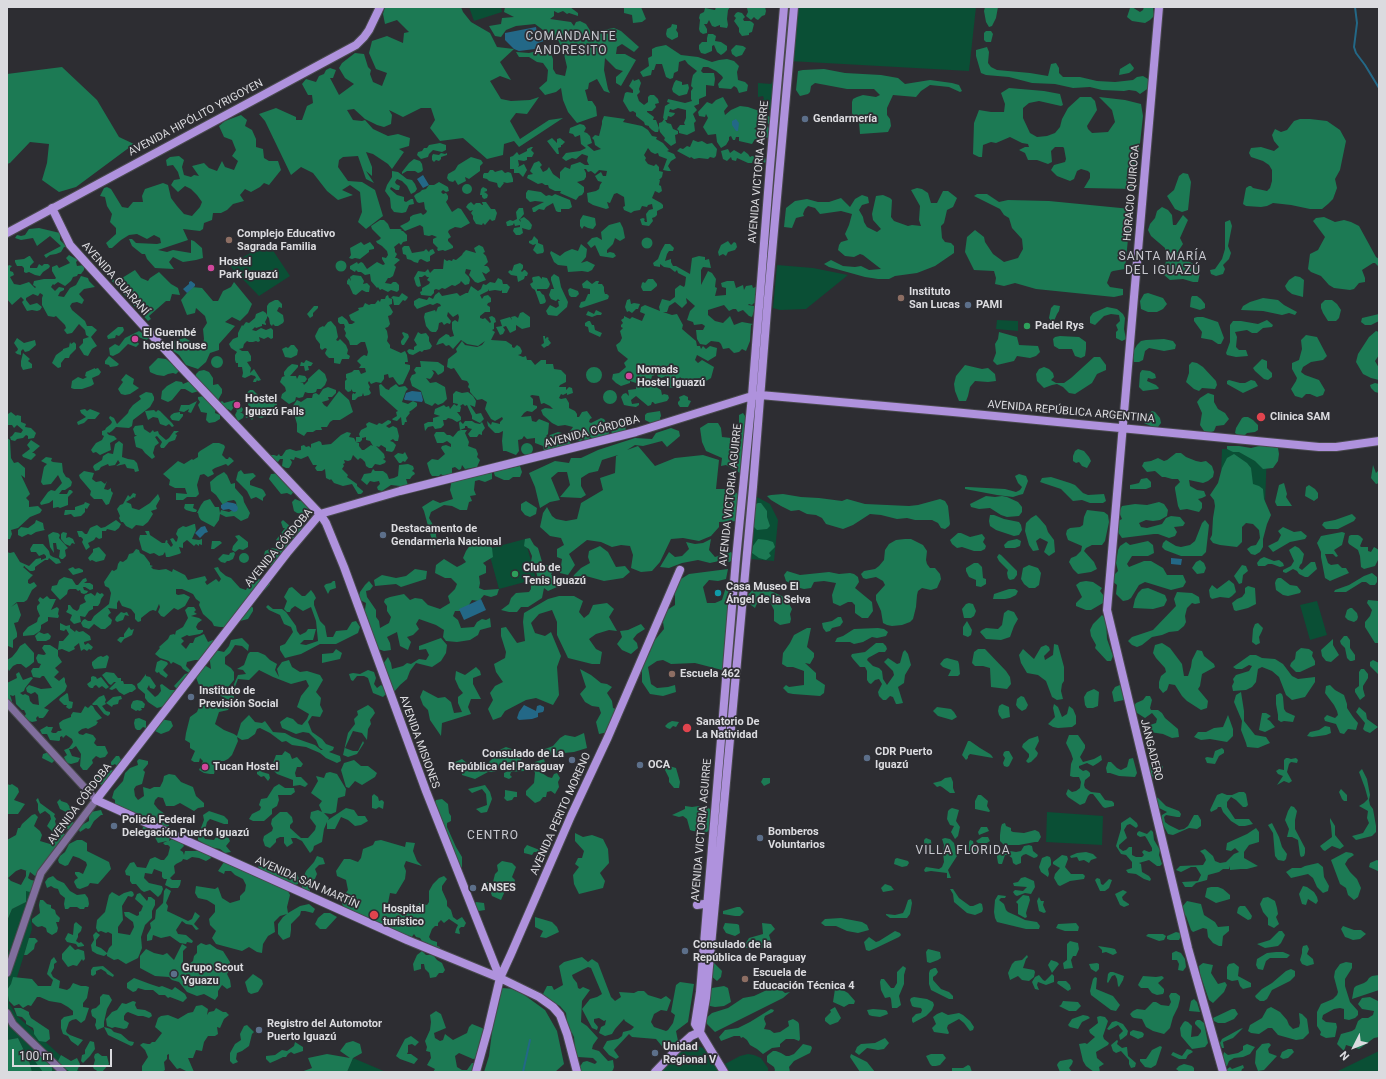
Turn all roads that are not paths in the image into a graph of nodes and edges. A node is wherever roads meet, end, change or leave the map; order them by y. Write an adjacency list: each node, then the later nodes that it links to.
1 (380, 7): 5 (main road, AVENIDA HIPÓLITO YRIGOYEN)
2 (784, 7): 7 (main road, AVENIDA VICTORIA AGUIRRE)
3 (794, 7): 7 (main road, AVENIDA VICTORIA AGUIRRE)
4 (1159, 7): 8 (main road, HORACIO QUIROGA)
5 (52, 208): 6 (main road, AVENIDA HIPÓLITO YRIGOYEN); 10 (main road, AVENIDA GUARANÍ)
6 (7, 233)
7 (756, 395): 8 (main road, AVENIDA REPÚBLICA ARGENTINA); 10 (main road, AVENIDA CÓRDOBA); 14 (main road, AVENIDA VICTORIA AGUIRRE); 15 (main road, AVENIDA VICTORIA AGUIRRE)
8 (1122, 428): 9 (main road, AVENIDA REPÚBLICA ARGENTINA); 26 (main road, JANGADERO)
9 (1379, 441)
10 (320, 514): 13 (main road, AVENIDA CÓRDOBA); 18 (main road, AVENIDA MISIONES)
11 (680, 570): 18 (main road, AVENIDA PERITO MORENO)
12 (7, 703): 13 (street)
13 (96, 800): 17 (street, AVENIDA CÓRDOBA); 18 (main road, AVENIDA SAN MARTÍN)
14 (716, 903): 15 (main road); 20 (main road, AVENIDA VICTORIA AGUIRRE)
15 (706, 904): 16 (main road); 20 (main road, AVENIDA VICTORIA AGUIRRE)
16 (697, 905)
17 (7, 973)
18 (500, 978): 22 (main road, AVENIDA PERITO MORENO); 23 (main road, AVENIDA SAN MARTÍN)
19 (7, 1013): 21 (street)
20 (700, 1032): 24 (main road); 25 (main road)
21 (63, 1072)
22 (476, 1072)
23 (577, 1072)
24 (655, 1072)
25 (724, 1072)
26 (1223, 1072)

